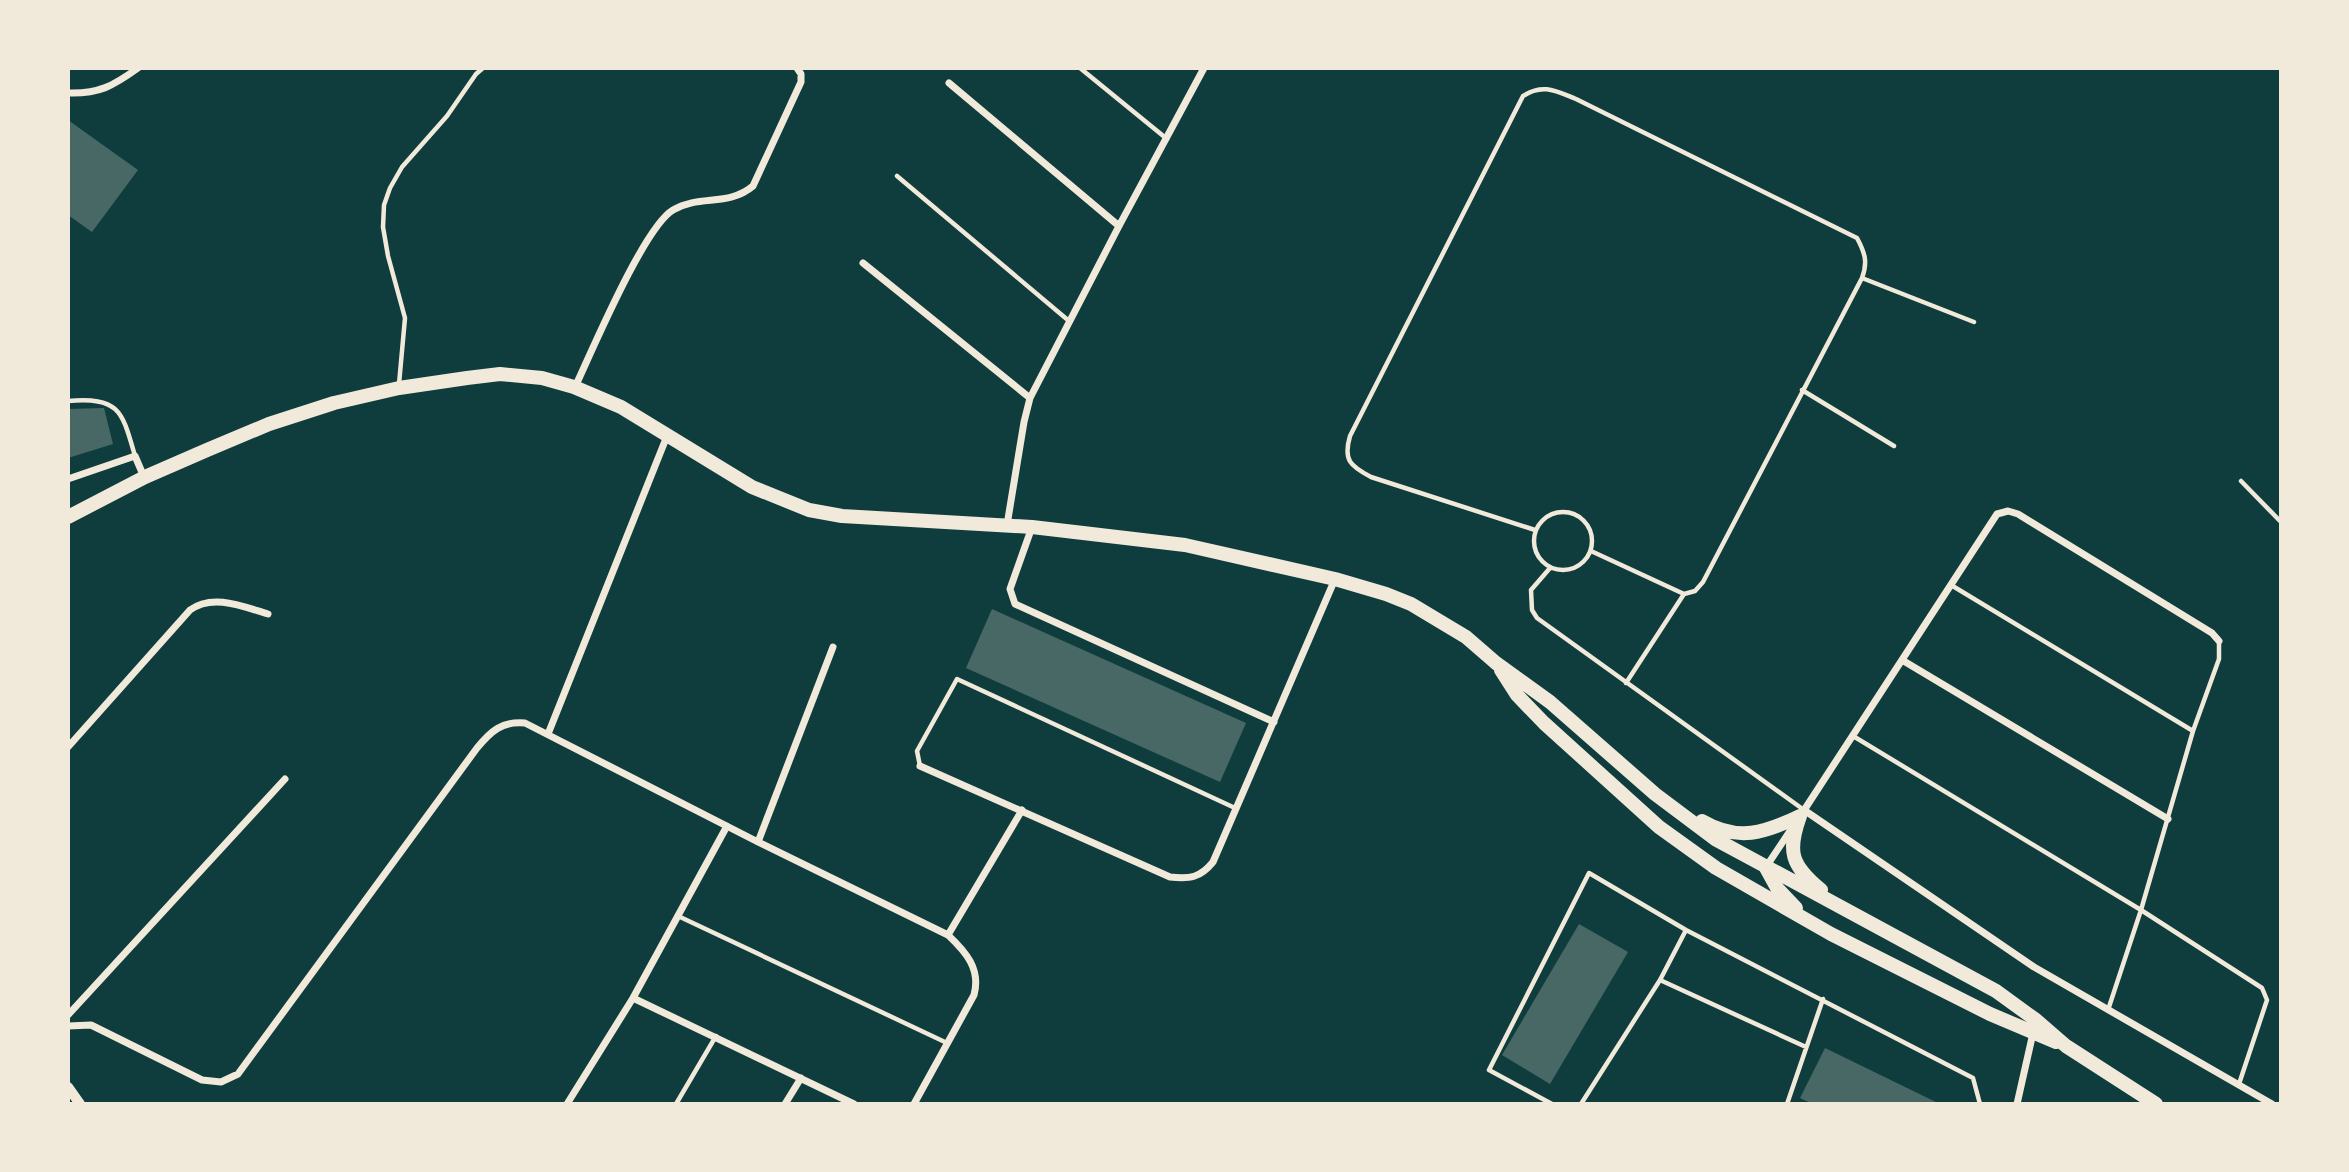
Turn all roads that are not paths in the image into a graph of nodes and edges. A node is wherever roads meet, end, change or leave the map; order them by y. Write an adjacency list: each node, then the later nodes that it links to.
1 (138, 68): 7 (street)
2 (483, 68): 16 (lane)
3 (797, 68): 15 (street)
4 (1080, 68): 8 (lane)
5 (1204, 68): 8 (street)
6 (949, 83): 10 (street)
7 (68, 93)
8 (1168, 139): 10 (street)
9 (897, 176): 13 (lane)
10 (1119, 226): 13 (street)
11 (863, 263): 18 (street)
12 (1862, 278): 14 (lane); 17 (lane); 30 (lane)
13 (1070, 322): 18 (street)
14 (1974, 322)
15 (574, 387): 16 (highway); 20 (highway)
16 (399, 388): 23 (highway)
17 (1802, 390): 21 (lane); 35 (lane)
18 (1030, 398): 28 (street)
19 (68, 401): 22 (lane)
20 (667, 435): 28 (highway); 44 (street)
21 (1894, 446)
22 (135, 456): 23 (street); 24 (street)
23 (145, 477): 26 (highway)
24 (68, 479)
25 (2241, 481): 27 (lane)
26 (68, 517)
27 (2281, 522)
28 (1007, 525): 29 (highway)
29 (1032, 527): 33 (highway); 42 (street)
30 (1535, 530): 31 (lane); 32 (lane)
31 (1591, 551): 32 (lane); 35 (lane)
32 (1550, 568): 41 (lane)
33 (1335, 579): 40 (highway); 42 (street)
34 (1951, 585): 37 (street); 39 (street); 43 (lane)
35 (1684, 594): 41 (lane)
36 (268, 614): 46 (street)
37 (2219, 640): 43 (lane)
38 (833, 647): 55 (street)
39 (1902, 660): 45 (street); 53 (street)
40 (1496, 663): 49 (highway); 61 (highway)
41 (1626, 683): 52 (lane)
42 (1274, 722): 50 (street)
43 (2193, 731): 53 (lane)
44 (548, 734): 54 (street); 68 (street)
45 (1853, 736): 52 (street); 58 (lane)
46 (68, 747)
47 (920, 766): 50 (lane); 51 (street)
48 (285, 779): 67 (street)
49 (1655, 794): 52 (highway); 56 (highway)
50 (1236, 809): 51 (street)
51 (1022, 810): 62 (street)
52 (1802, 813): 56 (street); 57 (highway); 66 (street)
53 (2168, 819): 58 (lane)
54 (727, 826): 55 (street); 59 (street)
55 (758, 842): 62 (street)
56 (1766, 868): 57 (highway); 61 (highway)
57 (1844, 908): 69 (highway)
58 (2141, 910): 66 (lane); 74 (lane)
59 (678, 916): 64 (street); 71 (lane)
60 (1686, 930): 63 (lane); 65 (lane); 82 (lane)
61 (1831, 934): 69 (highway)
62 (948, 935): 71 (street)
63 (1660, 981): 72 (lane); 83 (lane)
64 (632, 998): 70 (street); 77 (street)
65 (1823, 999): 72 (lane); 85 (lane)
66 (2108, 1011): 74 (street)
67 (68, 1015)
68 (68, 1026)
69 (2035, 1026): 86 (street); 87 (highway)
70 (716, 1036): 73 (street); 78 (lane)
71 (948, 1043): 81 (street)
72 (1806, 1047): 84 (lane)
73 (801, 1077): 79 (street); 80 (street)
74 (2239, 1084): 88 (street)
75 (68, 1087): 76 (street)
76 (80, 1104)
77 (567, 1104)
78 (676, 1104)
79 (785, 1104)
80 (854, 1104)
81 (914, 1104)
82 (1552, 1104)
83 (1581, 1104)
84 (1787, 1104)
85 (1980, 1104)
86 (2017, 1104)
87 (2156, 1104)
88 (2272, 1104)

